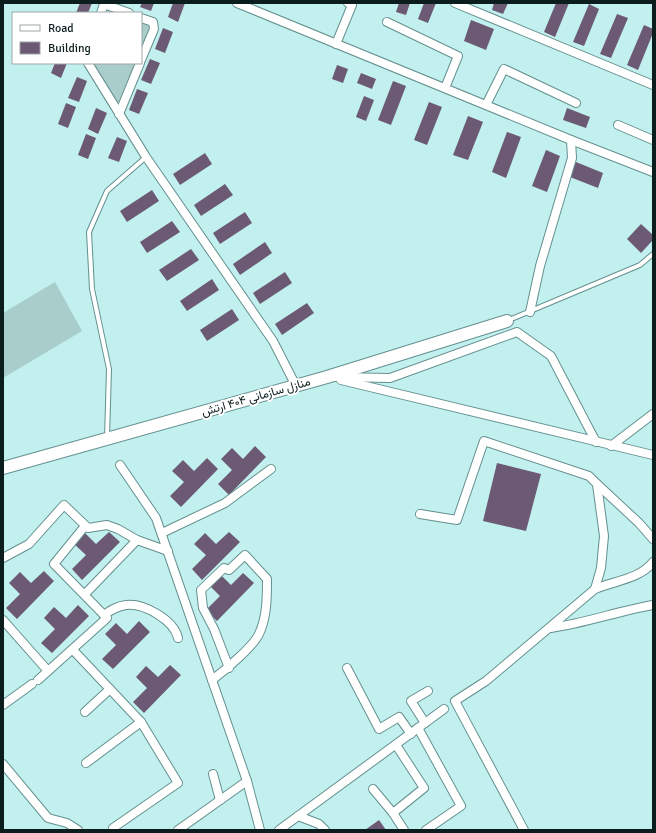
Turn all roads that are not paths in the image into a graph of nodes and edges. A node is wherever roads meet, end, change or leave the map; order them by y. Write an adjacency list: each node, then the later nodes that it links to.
1 (238, 3): 8 (street)
2 (348, 3): 8 (street)
3 (455, 3): 12 (street)
4 (101, 12): 5 (street)
5 (126, 12)
6 (142, 18): 9 (street)
7 (387, 22): 13 (street)
8 (336, 44): 13 (street)
9 (142, 58)
10 (89, 64): 16 (street)
11 (140, 64): 16 (street)
12 (653, 85)
13 (445, 88): 15 (street)
14 (576, 103): 15 (street)
15 (486, 105): 18 (street)
16 (119, 114): 20 (street)
17 (618, 126): 19 (street)
18 (571, 140): 21 (street); 23 (street)
19 (653, 140)
20 (146, 157): 26 (street); 28 (lane)
21 (653, 172)
22 (653, 254): 23 (lane)
23 (530, 312): 24 (lane)
24 (507, 321): 25 (street, منازل سازمانی ۴۰۴ ارتش)
25 (327, 377): 26 (street, منازل سازمانی ۴۰۴ ارتش); 29 (street); 29 (street)
26 (296, 386): 28 (street, منازل سازمانی ۴۰۴ ارتش)
27 (653, 414): 30 (street)
28 (107, 440): 33 (street, منازل سازمانی ۴۰۴ ارتش)
29 (596, 442): 30 (street)
30 (611, 446): 31 (street)
31 (653, 455)
32 (120, 465): 38 (street)
33 (3, 468)
34 (271, 469): 38 (street)
35 (597, 484): 36 (street); 39 (street); 44 (street)
36 (420, 514)
37 (85, 526): 40 (street); 42 (street); 45 (street)
38 (162, 533): 41 (street)
39 (653, 539)
40 (137, 540): 41 (street); 45 (street)
41 (168, 550): 55 (street)
42 (3, 558)
43 (653, 562): 44 (street)
44 (595, 589): 49 (street)
45 (85, 594): 47 (street)
46 (653, 605): 49 (street)
47 (104, 615): 50 (street); 51 (street)
48 (3, 620): 54 (street)
49 (550, 628): 82 (street)
50 (178, 638)
51 (72, 650): 54 (street); 56 (street)
52 (229, 668): 52 (street); 55 (street)
53 (347, 668): 64 (street)
54 (48, 671): 58 (street)
55 (212, 680): 69 (street)
56 (110, 689): 60 (street); 61 (street)
57 (428, 691): 62 (street)
58 (3, 705)
59 (444, 709): 62 (street)
60 (85, 712)
61 (141, 722): 66 (street); 74 (street)
62 (425, 723): 63 (street)
63 (418, 728): 64 (street); 81 (street)
64 (411, 734): 65 (street)
65 (396, 745): 72 (street); 73 (street)
66 (86, 763)
67 (3, 764): 75 (street)
68 (213, 774): 71 (street)
69 (247, 781): 71 (street); 77 (street)
70 (373, 789): 72 (street)
71 (220, 800): 76 (street)
72 (393, 813): 80 (street)
73 (298, 816): 78 (street); 79 (street)
74 (113, 828)
75 (78, 830)
76 (178, 830)
77 (260, 830)
78 (280, 830)
79 (325, 830)
80 (404, 830)
81 (426, 830)
82 (524, 830)

